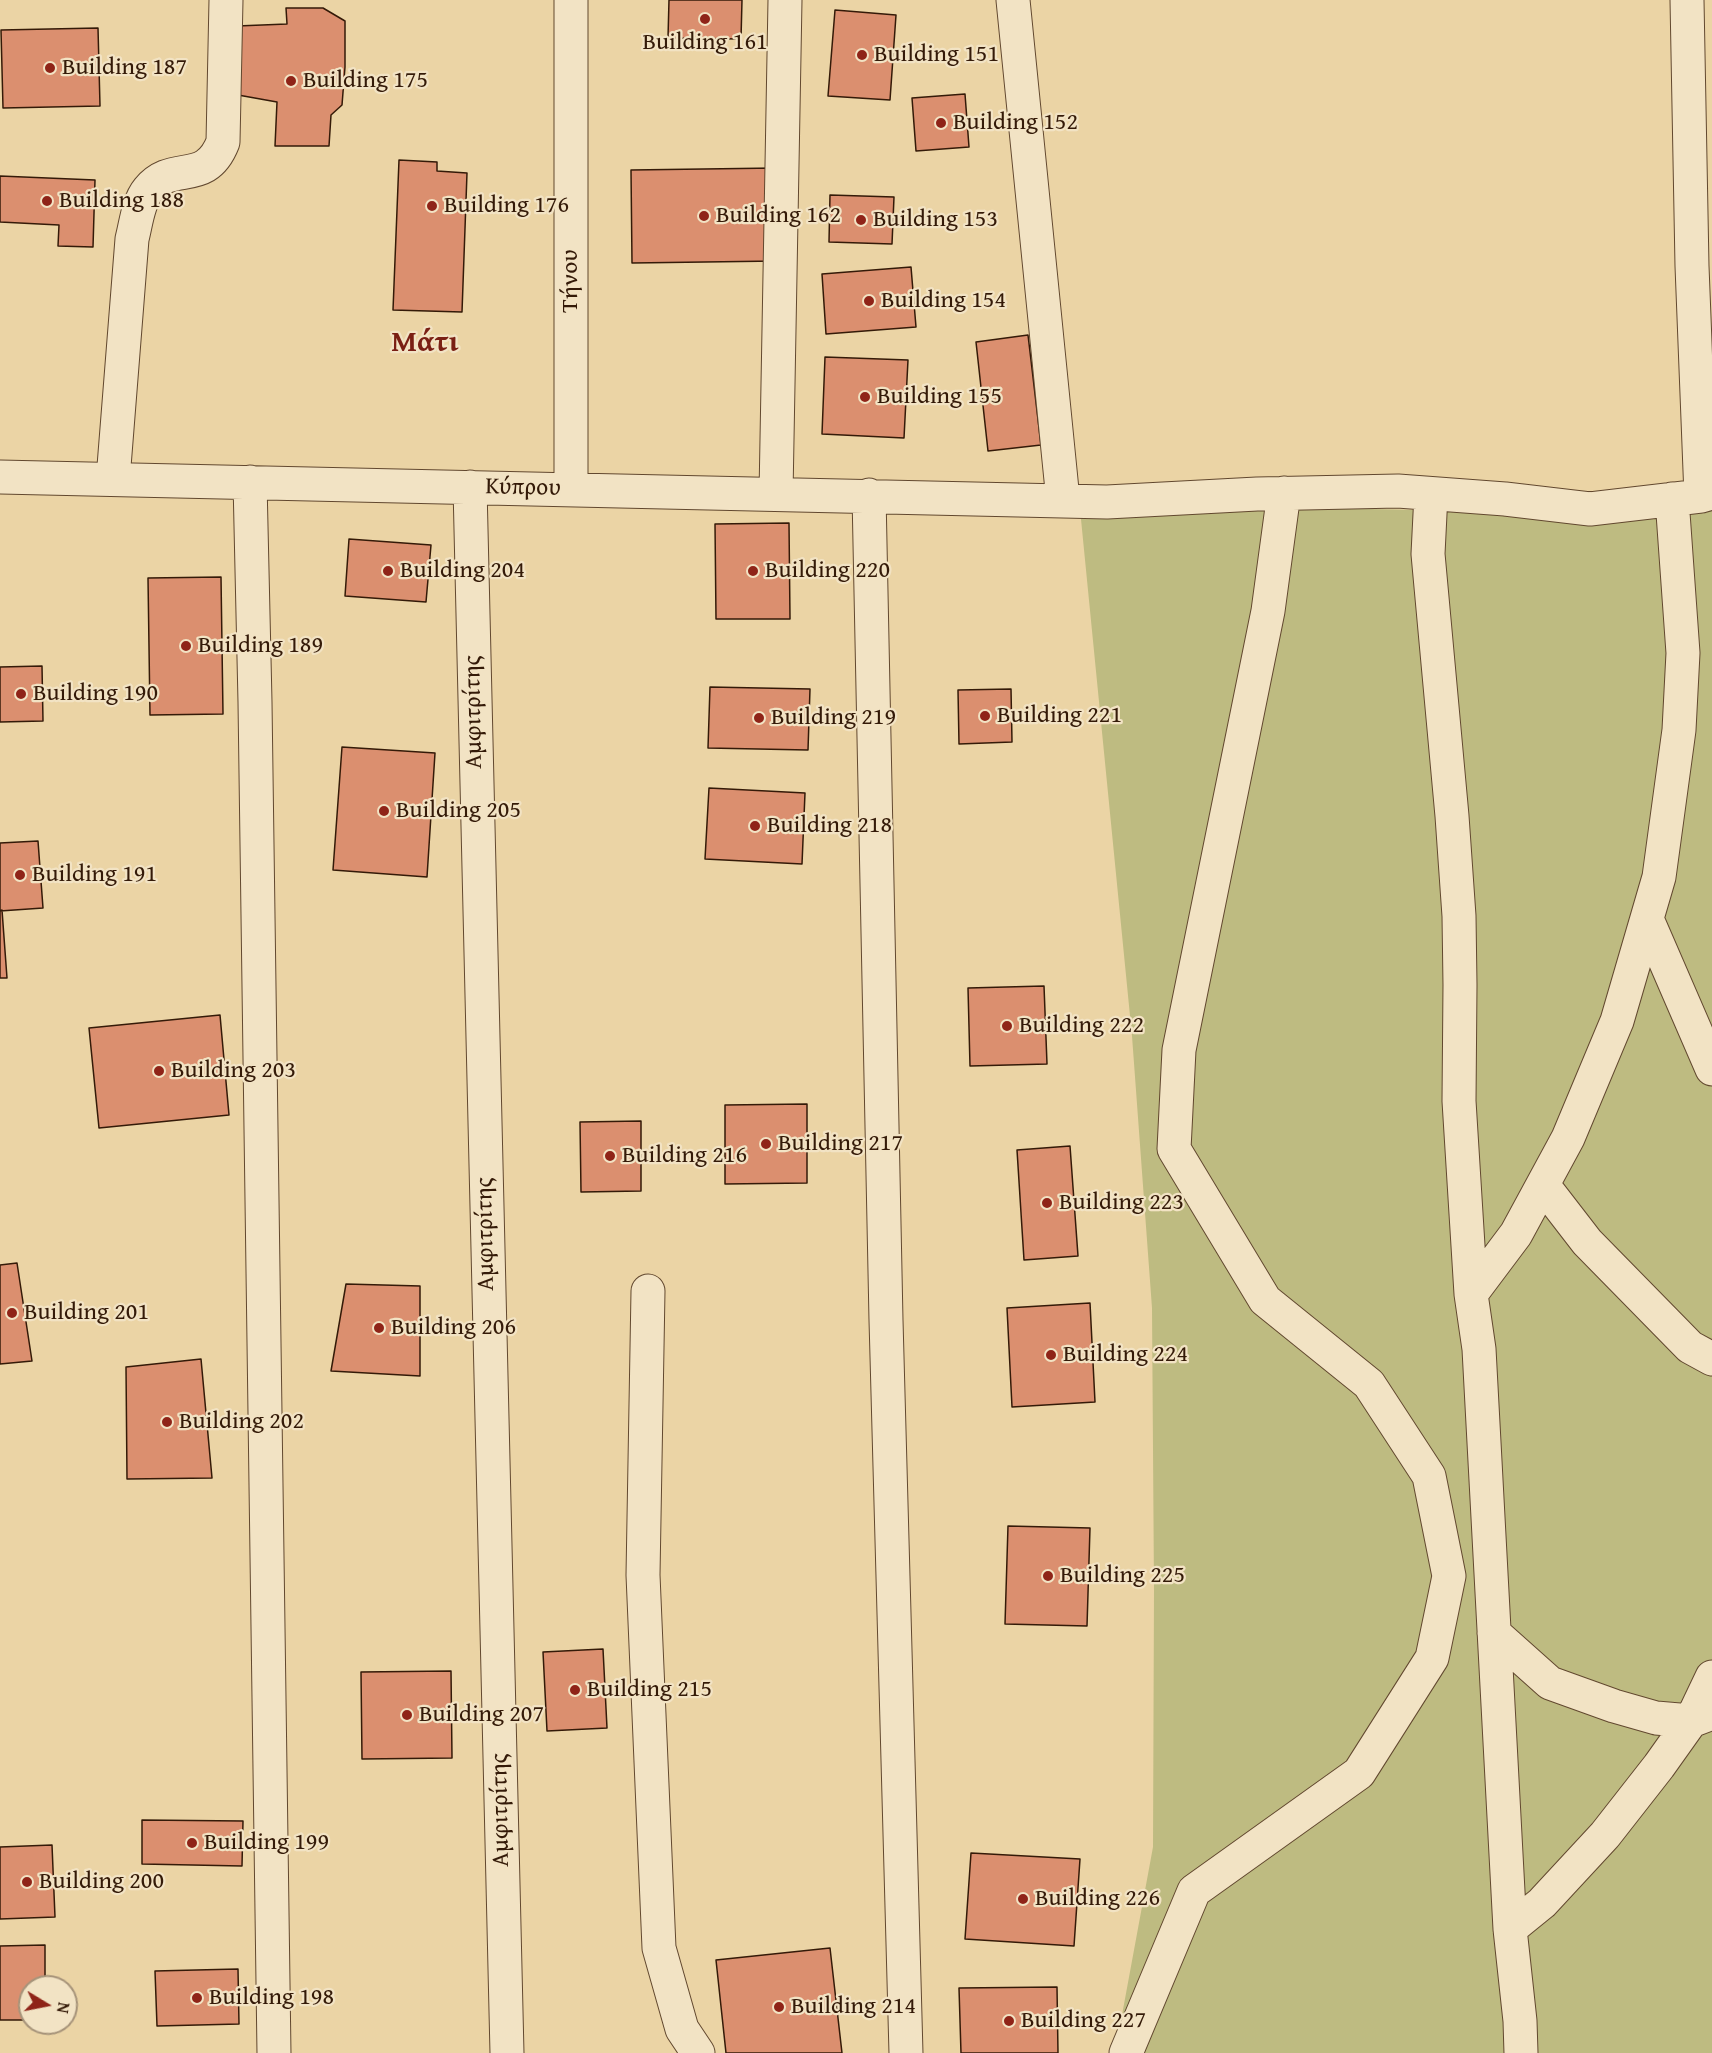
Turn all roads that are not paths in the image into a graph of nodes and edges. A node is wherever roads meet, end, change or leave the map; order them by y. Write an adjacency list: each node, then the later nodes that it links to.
1 (226, 0): 7 (street)
2 (571, 0): 10 (street, Τήνου)
3 (785, 0): 12 (street)
4 (1013, 0): 16 (street)
5 (1687, 0): 15 (street)
6 (0, 477): 7 (street, Κύπρου)
7 (113, 479): 8 (street, Κύπρου)
8 (250, 482): 9 (street, Κύπρου); 27 (street)
9 (470, 487): 10 (street, Κύπρου); 28 (street, Αμφιτρίτης)
10 (571, 489): 12 (street, Κύπρου)
11 (1284, 493): 13 (street, Κύπρου); 16 (street, Κύπρου); 31 (street)
12 (776, 494): 14 (street, Κύπρου)
13 (1431, 494): 15 (street, Κύπρου); 21 (street)
14 (868, 495): 16 (street, Κύπρου); 30 (street)
15 (1695, 496): 17 (street)
16 (1055, 500)
17 (1647, 919): 18 (street); 19 (street)
18 (1712, 1069)
19 (1543, 1185): 21 (street); 22 (street)
20 (648, 1291): 29 (street)
21 (1471, 1294): 23 (street)
22 (1712, 1359)
23 (1494, 1633): 25 (street); 26 (street)
24 (1712, 1677): 25 (street)
25 (1701, 1717): 26 (street)
26 (1510, 1929): 32 (street)
27 (274, 2053)
28 (507, 2053)
29 (698, 2053)
30 (906, 2053)
31 (1126, 2053)
32 (1521, 2053)

